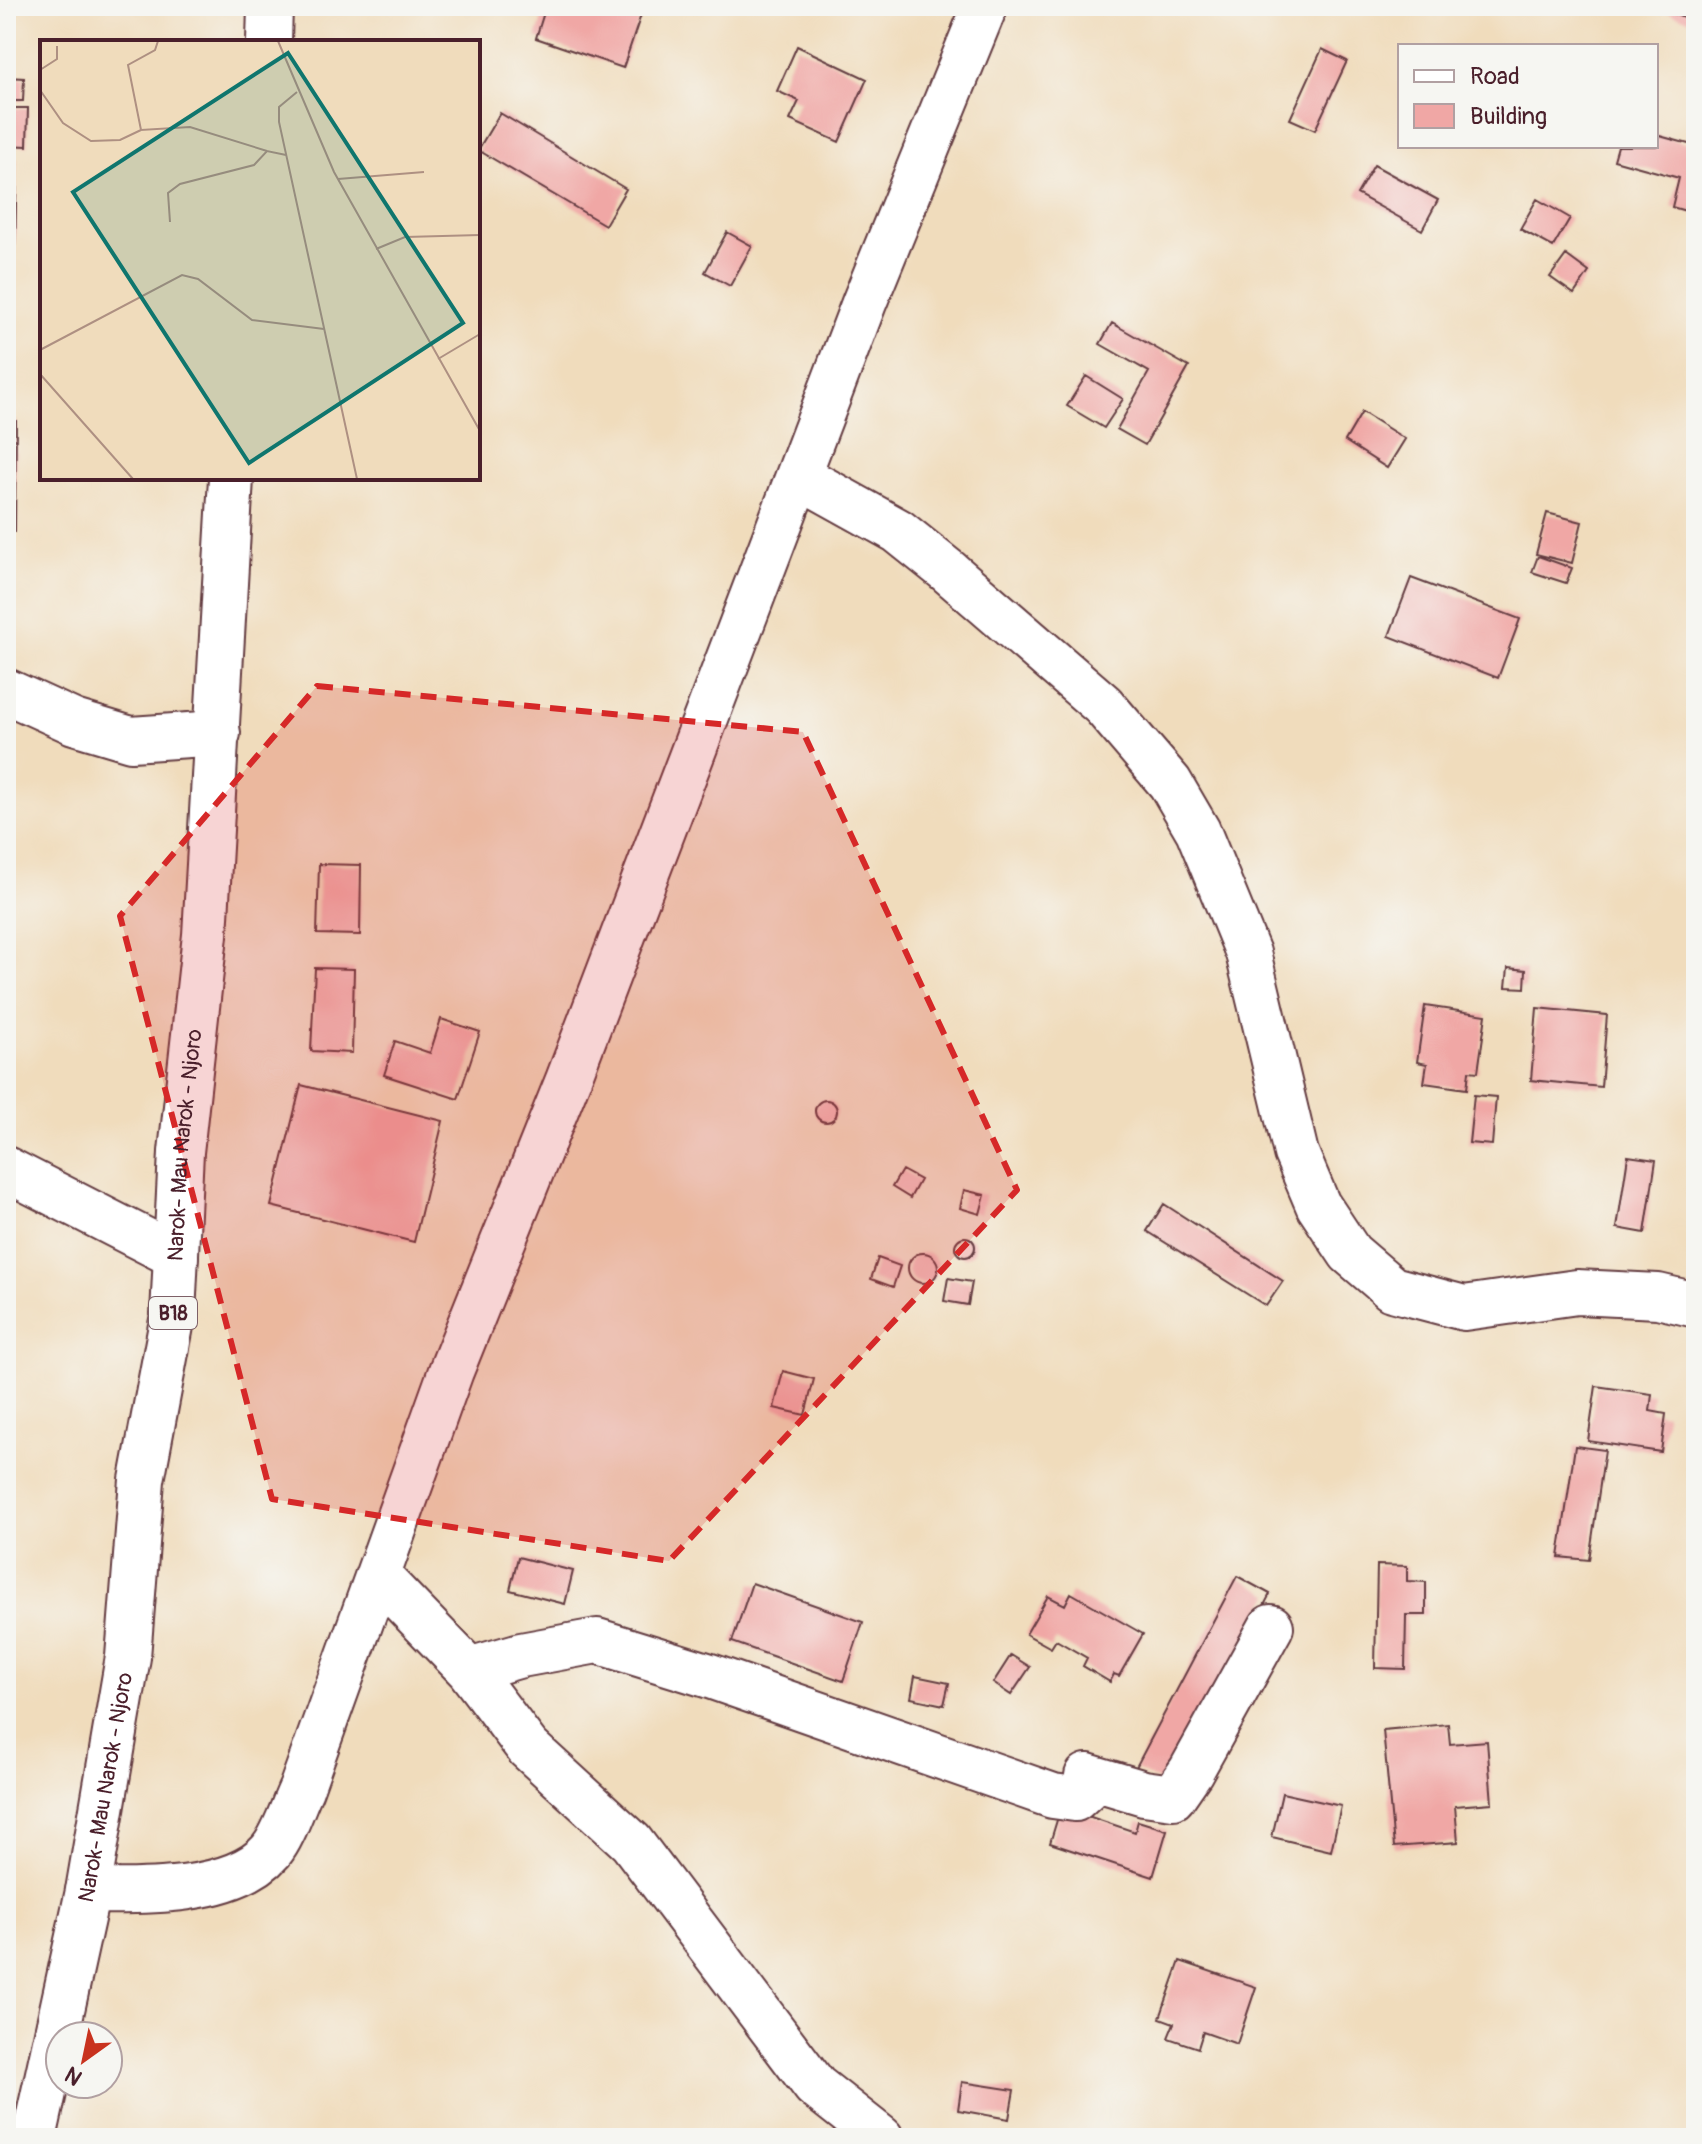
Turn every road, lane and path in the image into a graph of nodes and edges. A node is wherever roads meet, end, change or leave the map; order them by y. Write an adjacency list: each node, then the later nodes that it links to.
1 (270, 6): 3 (main road)
2 (985, 6): 4 (main road)
3 (269, 40)
4 (799, 476): 10 (main road); 11 (main road)
5 (231, 480): 7 (main road, Narok- Mau Narok - Njoro / B18)
6 (6, 691): 7 (main road)
7 (218, 733): 9 (main road, Narok- Mau Narok - Njoro / B18)
8 (6, 1169): 9 (main road)
9 (176, 1256): 14 (main road, Narok- Mau Narok - Njoro / B18)
10 (1696, 1305)
11 (379, 1577): 13 (main road); 14 (main road)
12 (1271, 1627): 13 (main road)
13 (469, 1670): 16 (main road)
14 (88, 1891): 15 (main road, Narok- Mau Narok - Njoro / B18)
15 (34, 2138)
16 (881, 2138)

